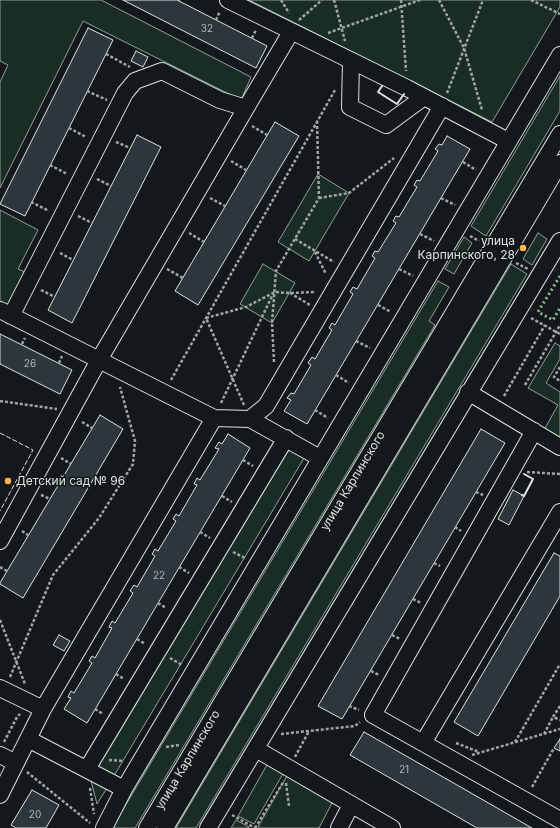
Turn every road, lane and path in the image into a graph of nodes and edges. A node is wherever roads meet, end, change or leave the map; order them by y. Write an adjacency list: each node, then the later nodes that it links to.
1 (228, 0): 12 (street)
2 (322, 0): 10 (path)
3 (334, 0): 17 (path)
4 (401, 0): 9 (path)
5 (420, 0): 9 (path)
6 (439, 0): 14 (path)
7 (483, 0): 14 (path)
8 (531, 0): 11 (path)
9 (401, 7): 13 (path); 20 (path)
10 (311, 10)
11 (560, 14)
12 (291, 32): 13 (street); 25 (street)
13 (308, 41): 17 (street)
14 (464, 48): 24 (path); 28 (path)
15 (106, 54): 18 (path)
16 (560, 55): 30 (street)
17 (351, 62): 20 (street); 22 (street)
18 (146, 76): 23 (street); 25 (street)
19 (336, 88): 26 (path)
20 (407, 88): 22 (street)
21 (87, 91): 23 (path)
22 (424, 98): 24 (street)
23 (118, 106): 31 (street)
24 (442, 106): 28 (street); 51 (street)
25 (246, 108): 71 (street)
26 (317, 121): 38 (path); 64 (path)
27 (68, 128): 31 (path)
28 (487, 130): 30 (street)
29 (560, 134): 131 (street, улица Карпинского)
30 (508, 141): 92 (street)
31 (99, 143): 37 (street)
32 (396, 156): 38 (path)
33 (463, 162): 36 (path)
34 (560, 163): 132 (street, улица Карпинского)
35 (50, 165): 37 (path)
36 (478, 171)
37 (80, 180): 42 (street)
38 (319, 198): 45 (path)
39 (441, 198): 41 (path)
40 (31, 202): 42 (path)
41 (457, 206)
42 (61, 218): 61 (street)
43 (464, 232): 48 (path)
44 (420, 234): 47 (path)
45 (295, 239): 49 (path); 57 (path)
46 (560, 241): 80 (street)
47 (436, 242)
48 (484, 244)
49 (315, 251): 51 (path); 55 (path)
50 (514, 262): 53 (path)
51 (346, 269): 60 (street)
52 (399, 269): 54 (path)
53 (532, 272)
54 (415, 277)
55 (328, 280)
56 (322, 291): 58 (path)
57 (275, 292): 58 (path); 64 (path); 75 (path); 79 (path)
58 (290, 293): 60 (path)
59 (378, 304): 62 (path)
60 (322, 311): 79 (street)
61 (5, 313): 71 (street)
62 (393, 313)
63 (529, 317): 66 (path)
64 (206, 318): 75 (path); 81 (path)
65 (560, 325): 67 (path)
66 (545, 326): 67 (path); 83 (path)
67 (556, 332): 68 (path); 78 (path)
68 (560, 334)
69 (356, 341): 70 (path)
70 (372, 348)
71 (99, 360): 73 (street); 85 (street)
72 (560, 367): 76 (path)
73 (115, 368): 81 (street); 100 (path)
74 (336, 376): 77 (path)
75 (233, 380): 86 (path); 87 (path)
76 (560, 381)
77 (351, 384)
78 (525, 385)
79 (275, 390): 87 (street)
80 (468, 392): 83 (street); 118 (street)
81 (163, 393): 86 (street)
82 (0, 401): 85 (path)
83 (496, 409): 89 (street)
84 (315, 410): 88 (path)
85 (72, 411): 96 (street)
86 (214, 418): 87 (street); 104 (street)
87 (250, 418): 90 (street)
88 (330, 419)
89 (534, 431): 91 (street); 105 (street)
90 (286, 438): 92 (street); 122 (street)
91 (560, 448)
92 (320, 458): 123 (street)
93 (523, 472): 94 (path)
94 (560, 474)
95 (560, 512): 115 (street)
96 (0, 541)
97 (0, 567): 98 (path)
98 (7, 571)
99 (0, 620): 100 (path)
100 (17, 662): 102 (path); 104 (path)
101 (560, 664): 114 (path)
102 (2, 689): 104 (street)
103 (560, 706): 107 (path)
104 (38, 707): 113 (street)
105 (373, 715): 110 (path); 115 (street)
106 (17, 717): 117 (path)
107 (553, 717): 108 (path); 112 (path)
108 (560, 720)
109 (560, 729): 112 (path)
110 (310, 731): 111 (path); 121 (path)
111 (277, 734)
112 (544, 734): 114 (path)
113 (28, 739): 120 (street); 122 (street)
114 (514, 742): 119 (path)
115 (423, 743): 119 (street)
116 (554, 748): 125 (path)
117 (2, 749): 120 (street)
118 (256, 749): 121 (street); 133 (street)
119 (452, 760): 125 (street)
120 (16, 763): 124 (street); 130 (path)
121 (289, 768): 126 (street)
122 (87, 769): 123 (street); 130 (path)
123 (124, 789): 130 (street)
124 (0, 795)
125 (524, 800): 129 (street)
126 (351, 805): 135 (street); 136 (street)
127 (289, 806): 134 (path)
128 (231, 814): 134 (path)
129 (560, 820)
130 (96, 823)
131 (147, 828)
132 (165, 828)
133 (208, 828)
134 (255, 828)
135 (339, 828)
136 (392, 828)

